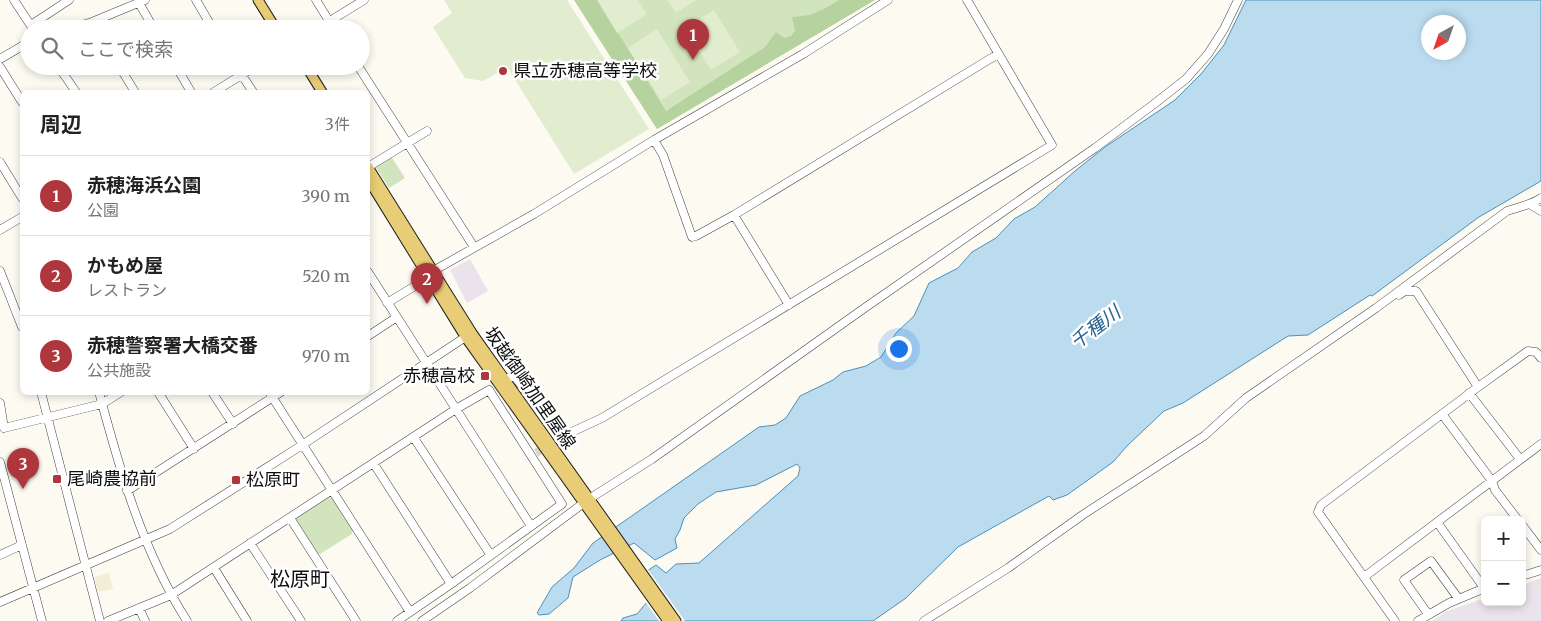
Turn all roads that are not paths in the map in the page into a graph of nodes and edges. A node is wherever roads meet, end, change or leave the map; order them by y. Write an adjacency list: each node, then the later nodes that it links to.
1 (14, 0): 12 (street)
2 (69, 0): 13 (street)
3 (196, 0): 16 (street)
4 (258, 0): 17 (main road)
5 (265, 0): 18 (main road)
6 (316, 0): 19 (street)
7 (364, 0): 20 (street)
8 (888, 0): 41 (street)
9 (967, 0): 22 (street)
10 (1238, 0): 95 (street)
11 (142, 2): 14 (street); 15 (street)
12 (27, 20)
13 (42, 20)
14 (105, 20)
15 (150, 20)
16 (208, 20)
17 (270, 20)
18 (277, 20)
19 (328, 20)
20 (331, 20)
21 (20, 47): 23 (street)
22 (998, 54): 51 (street); 59 (street)
23 (0, 59)
24 (0, 67): 39 (street)
25 (64, 75): 32 (street)
26 (125, 75): 33 (street)
27 (182, 75): 34 (street)
28 (242, 75): 35 (street); 36 (street)
29 (305, 75): 37 (main road)
30 (312, 75): 38 (main road)
31 (364, 75): 42 (street)
32 (75, 90)
33 (134, 90)
34 (191, 90)
35 (217, 90)
36 (252, 90)
37 (314, 90)
38 (321, 90)
39 (20, 99)
40 (427, 131): 42 (street)
41 (654, 140): 51 (street); 54 (street)
42 (407, 142): 44 (street); 54 (street)
43 (0, 162): 47 (street)
44 (370, 166)
45 (370, 170): 56 (main road, 坂越御崎加里屋線)
46 (370, 182): 56 (main road, 坂越御崎加里屋線)
47 (20, 195)
48 (1541, 198): 49 (street)
49 (1531, 204): 50 (street); 60 (street)
50 (1541, 211)
51 (734, 215): 59 (street)
52 (20, 218): 53 (street)
53 (0, 230)
54 (474, 247): 56 (street)
55 (0, 271): 62 (street)
56 (431, 274): 58 (street); 64 (main road, 坂越御崎加里屋線)
57 (370, 275): 58 (street)
58 (387, 303): 61 (street)
59 (789, 305): 67 (street)
60 (1376, 308): 68 (street); 134 (street)
61 (397, 318): 63 (street); 66 (street)
62 (20, 322)
63 (370, 335)
64 (469, 336): 66 (street); 67 (main road, 坂越御崎加里屋線)
65 (1541, 358): 68 (street)
66 (427, 364): 79 (street); 85 (street)
67 (502, 382): 69 (street); 95 (main road, 坂越御崎加里屋線)
68 (1478, 387): 70 (street)
69 (489, 390): 79 (street); 99 (street)
70 (1469, 393): 80 (street); 89 (street)
71 (42, 395): 81 (street)
72 (100, 395): 78 (street)
73 (116, 395): 78 (street)
74 (160, 395): 87 (street)
75 (214, 395): 82 (street)
76 (270, 395): 82 (street); 85 (street)
77 (0, 403): 83 (street)
78 (102, 404): 81 (street); 93 (street)
79 (456, 409): 84 (street); 99 (street)
80 (1442, 414): 92 (street); 111 (street)
81 (47, 418): 83 (street); 107 (street)
82 (233, 424): 87 (street)
83 (1, 427)
84 (414, 438): 91 (street); 105 (street)
85 (302, 444): 94 (street); 101 (street)
86 (1538, 446): 88 (street); 89 (street)
87 (194, 449): 93 (street)
88 (1541, 456)
89 (1520, 459): 92 (street)
90 (0, 462): 103 (street)
91 (374, 464): 94 (street); 112 (street)
92 (1492, 481): 96 (street); 98 (street)
93 (127, 491): 101 (street)
94 (331, 491): 97 (street); 120 (street)
95 (588, 503): 131 (street); 132 (main road, 坂越御崎加里屋線); 133 (main road, 坂越御崎加里屋線)
96 (1515, 516)
97 (290, 518): 102 (street); 129 (street)
98 (1437, 522): 111 (street); 113 (street)
99 (532, 526): 105 (street)
100 (1526, 530): 104 (street)
101 (147, 540): 107 (street); 116 (street)
102 (250, 543): 108 (street); 128 (street)
103 (22, 545): 106 (street); 114 (street)
104 (1541, 550)
105 (490, 554): 112 (street)
106 (0, 555)
107 (86, 566): 114 (street); 123 (street)
108 (214, 568): 116 (street); 127 (street)
109 (1541, 570): 110 (street)
110 (1526, 575)
111 (1364, 577): 135 (street)
112 (451, 584): 120 (street)
113 (1481, 584)
114 (33, 588): 118 (street); 122 (street)
115 (1481, 589): 117 (street)
116 (171, 595): 119 (street); 126 (street)
117 (1458, 598): 121 (street); 121 (street)
118 (0, 602)
119 (140, 608): 124 (street); 125 (street)
120 (410, 612): 130 (street)
121 (1428, 614): 136 (street)
122 (42, 621)
123 (100, 621)
124 (108, 621)
125 (145, 621)
126 (187, 621)
127 (247, 621)
128 (301, 621)
129 (356, 621)
130 (397, 621)
131 (422, 621)
132 (668, 621)
133 (676, 621)
134 (924, 621)
135 (1394, 621)
136 (1418, 621)

